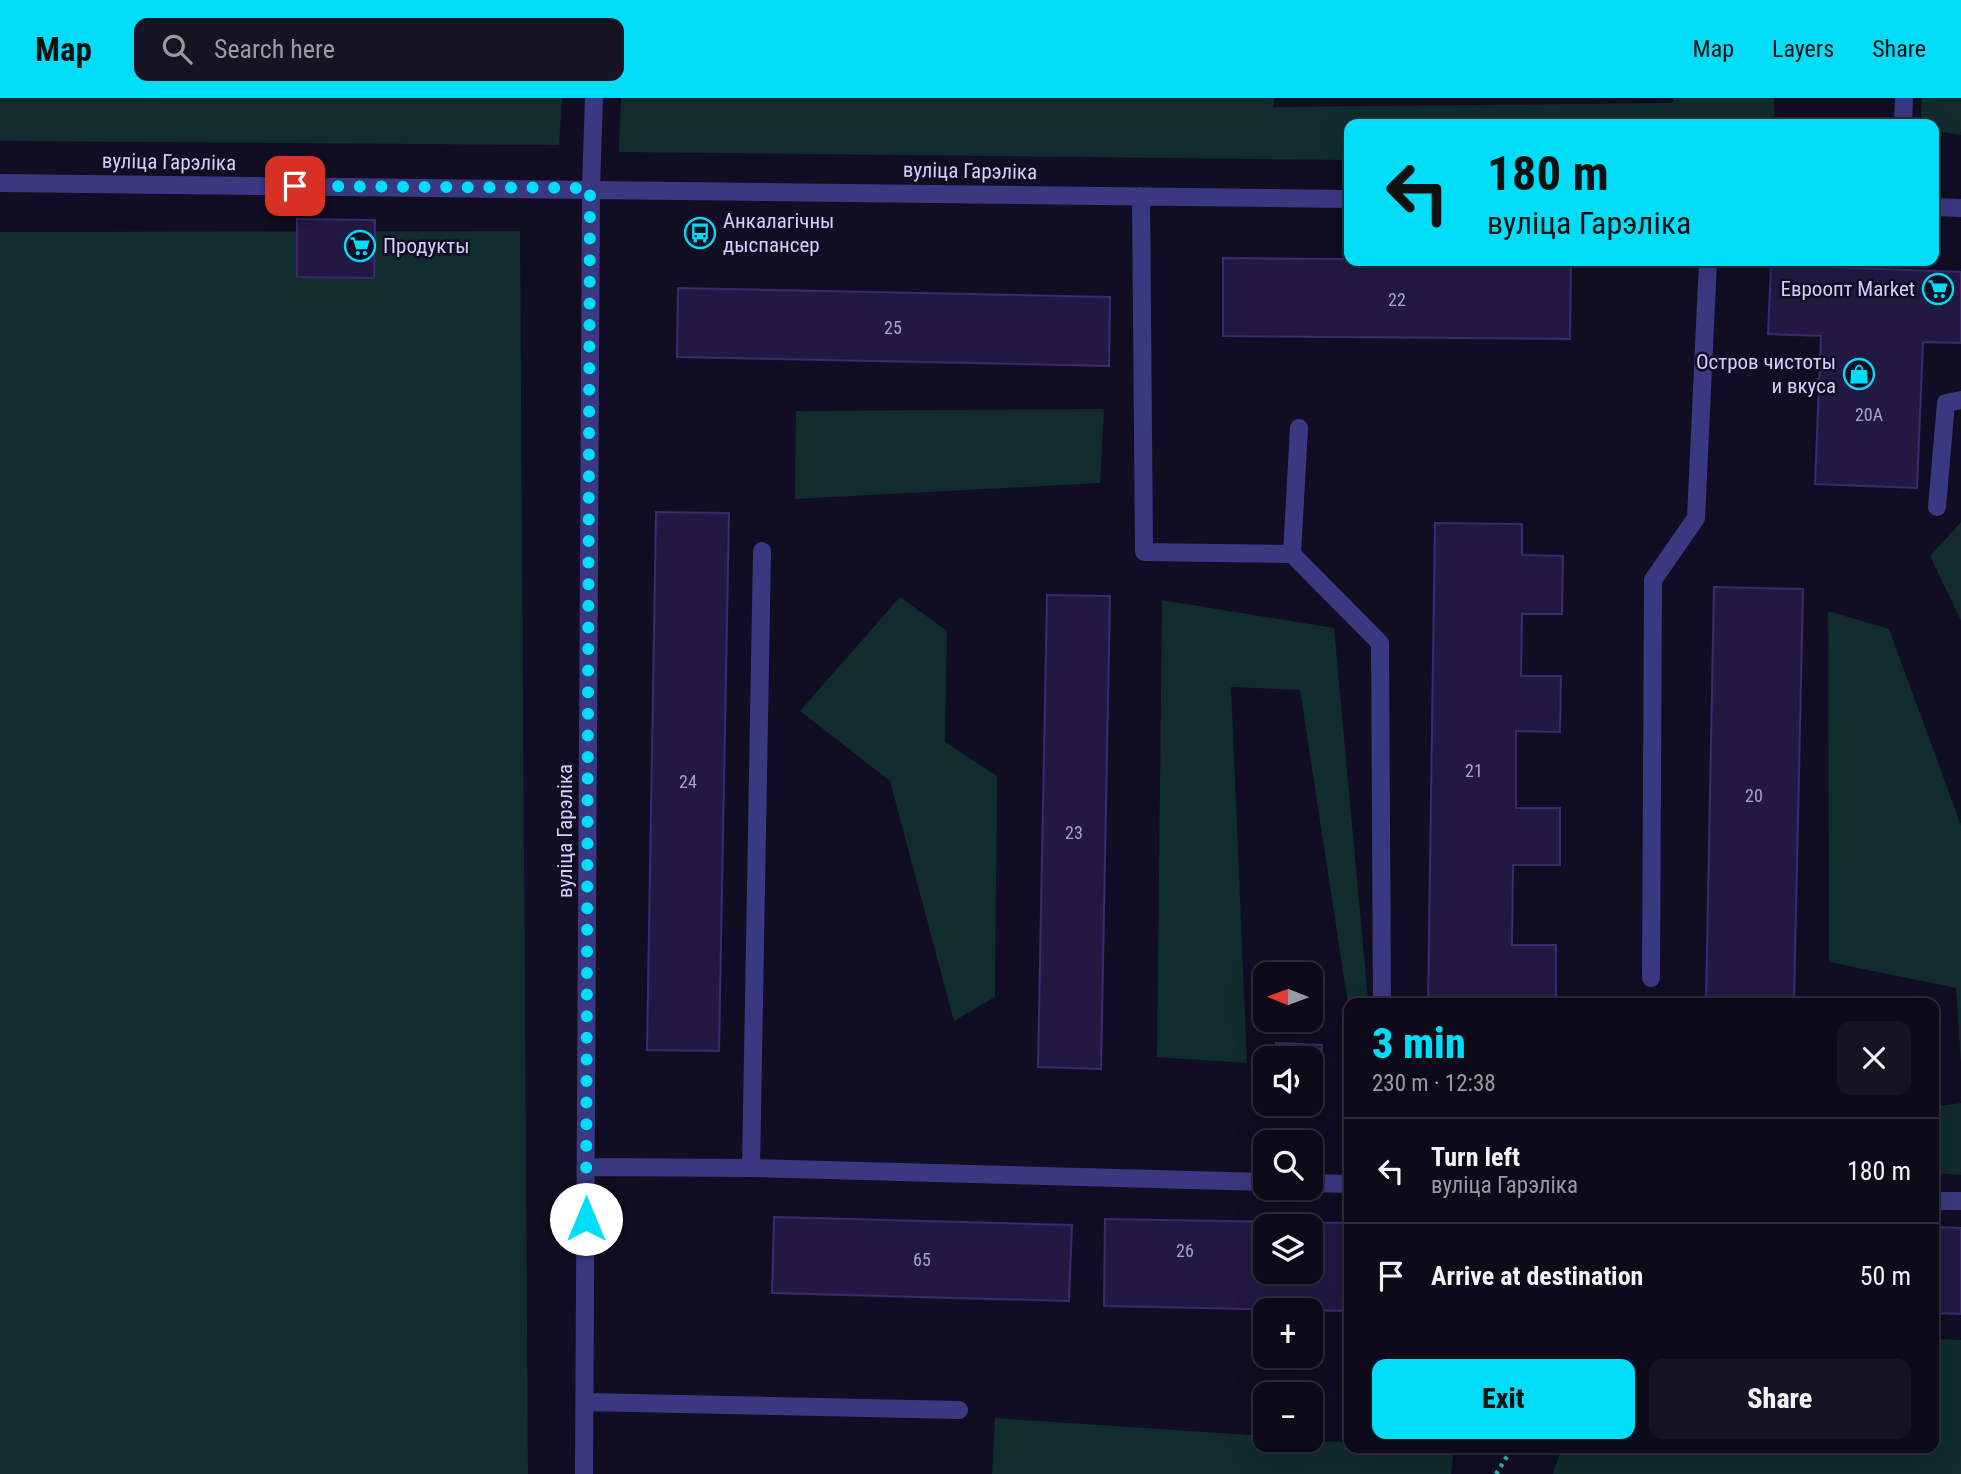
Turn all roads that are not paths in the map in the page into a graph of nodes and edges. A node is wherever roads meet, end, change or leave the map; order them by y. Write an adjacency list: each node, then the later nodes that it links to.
1 (594, 98): 5 (street, вуліца Гарэліка)
2 (1904, 98): 3 (street)
3 (1903, 119)
4 (0, 183): 5 (street, вуліца Гарэліка)
5 (590, 188): 6 (street, вуліца Гарэліка); 18 (street, вуліца Гарэліка)
6 (1141, 196): 7 (street, вуліца Гарэліка); 15 (street)
7 (1344, 199)
8 (1939, 208): 9 (street)
9 (1961, 208)
10 (1708, 266): 16 (street)
11 (1961, 400): 13 (street)
12 (1299, 428): 15 (street)
13 (1937, 506)
14 (762, 551): 19 (street)
15 (1292, 554): 17 (street)
16 (1651, 978)
17 (1382, 998)
18 (586, 1167): 19 (street); 25 (street, вуліца Гарэліка)
19 (751, 1168): 20 (street)
20 (1253, 1182)
21 (1323, 1183): 22 (street)
22 (1344, 1184)
23 (1939, 1201): 24 (street)
24 (1961, 1201)
25 (585, 1402): 26 (street); 27 (street, вуліца Гарэліка)
26 (959, 1410)
27 (584, 1474)

